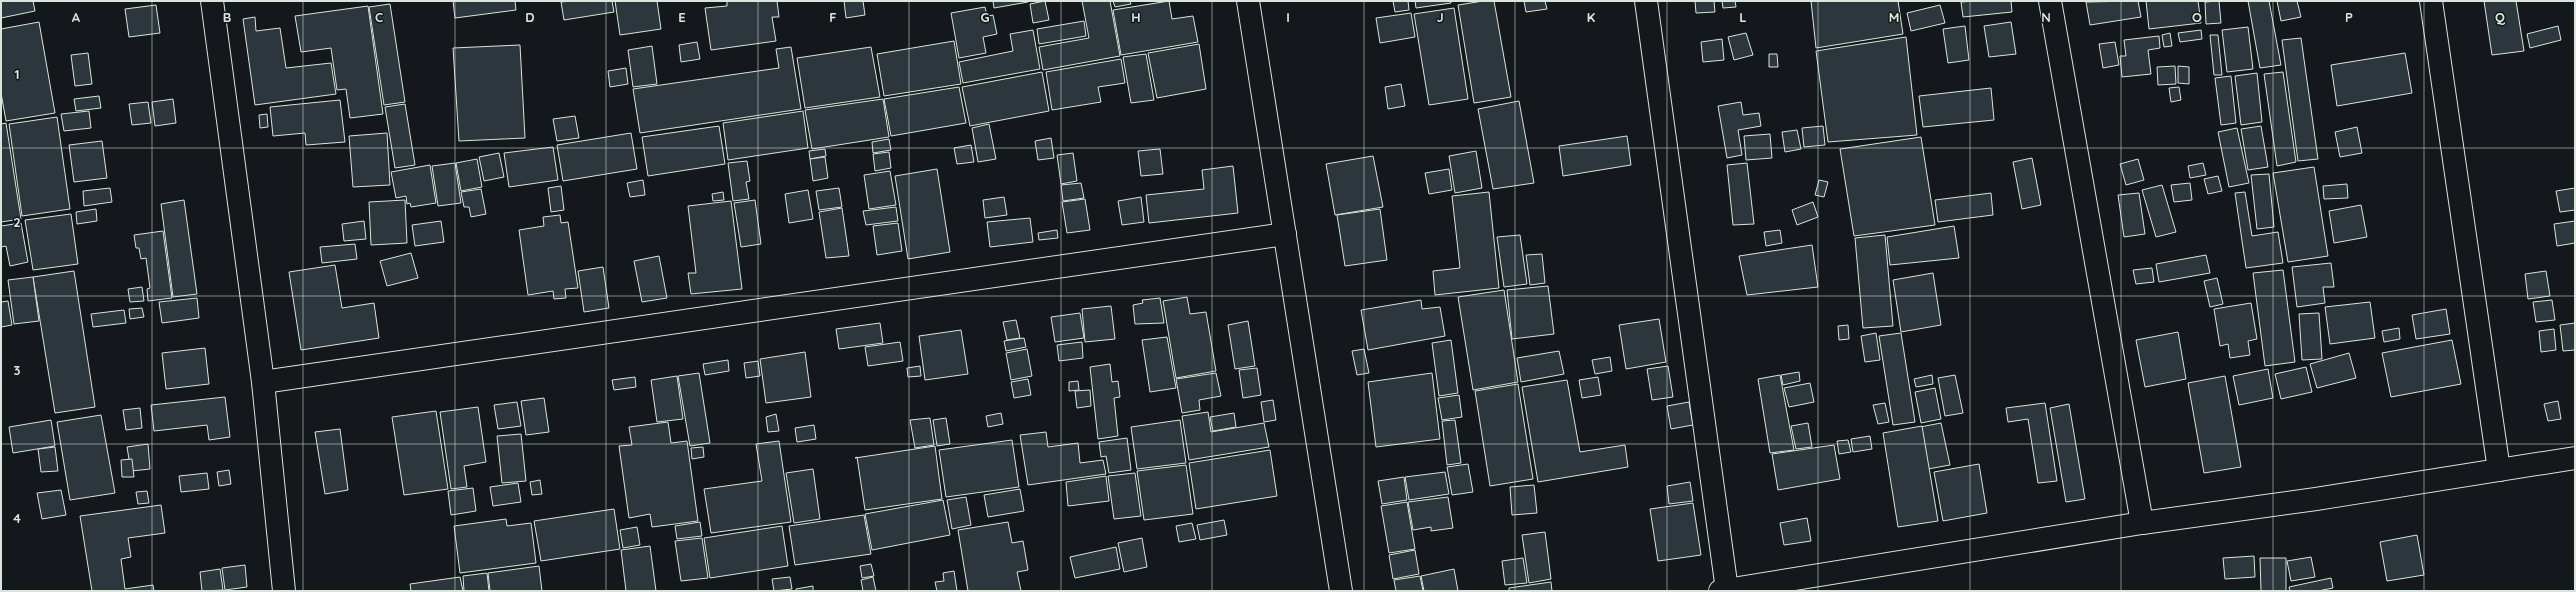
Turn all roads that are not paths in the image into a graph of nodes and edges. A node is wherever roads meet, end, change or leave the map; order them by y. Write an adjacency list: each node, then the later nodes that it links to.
1 (212, 1): 7 (street)
2 (1248, 1): 6 (street)
3 (1646, 1): 11 (street)
4 (2050, 1): 10 (street)
5 (2431, 1): 9 (street)
6 (1285, 234): 7 (street); 13 (street)
7 (263, 382): 12 (street)
8 (2575, 458): 9 (street)
9 (2499, 470): 10 (street)
10 (2142, 523): 11 (street)
11 (1723, 590)
12 (284, 591)
13 (1341, 591)

